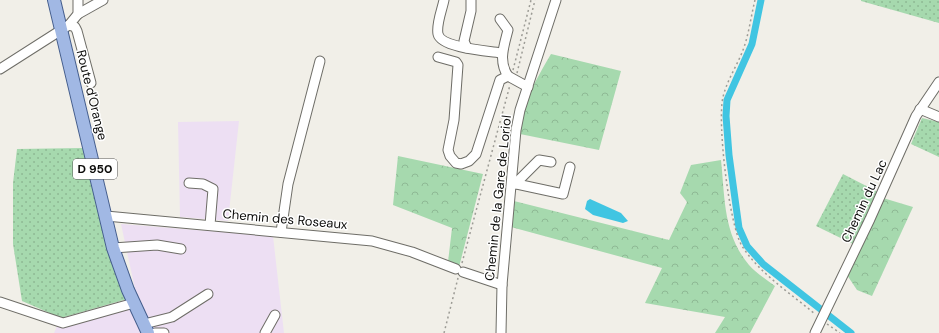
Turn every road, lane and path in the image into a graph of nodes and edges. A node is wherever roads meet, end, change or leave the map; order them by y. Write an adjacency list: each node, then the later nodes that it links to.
1 (54, 0): 12 (main road, Route d'Orange / D 950)
2 (78, 0): 10 (street)
3 (103, 0): 10 (street)
4 (444, 0): 13 (street)
5 (471, 0): 13 (street)
6 (531, 0): 18 (path)
7 (535, 0): 18 (path)
8 (556, 0): 21 (street, Chemin de la Gare de Loriol)
9 (755, 0): 39 (path)
10 (78, 14): 12 (street)
11 (500, 19): 14 (street)
12 (65, 28): 17 (street); 20 (street); 28 (main road, Route d'Orange / D 950)
13 (467, 48): 14 (street)
14 (502, 53): 18 (street)
15 (438, 56): 18 (street)
16 (320, 61): 30 (street)
17 (0, 69)
18 (511, 78): 21 (street); 33 (path)
19 (939, 82): 22 (street, Chemin du Lac)
20 (91, 83)
21 (528, 87): 27 (street, Chemin de la Gare de Loriol)
22 (920, 109): 23 (street); 39 (street, Chemin du Lac)
23 (939, 117)
24 (551, 162): 27 (street)
25 (570, 166): 27 (street)
26 (189, 183): 29 (street)
27 (513, 183): 34 (street, Chemin de la Gare de Loriol)
28 (106, 216): 29 (street, Chemin des Roseaux); 31 (main road, Route d'Orange / D 950)
29 (210, 225): 30 (street, Chemin des Roseaux)
30 (281, 232): 33 (street, Chemin des Roseaux)
31 (113, 248): 32 (street); 37 (main road, Route d'Orange / D 950)
32 (181, 248)
33 (460, 271): 34 (street, Chemin des Roseaux); 44 (path)
34 (502, 285): 45 (street, Chemin de la Gare de Loriol)
35 (208, 294): 40 (street)
36 (0, 302): 37 (street)
37 (134, 304): 40 (main road, Route d'Orange / D 950)
38 (275, 315): 43 (street)
39 (824, 316): 46 (street, Chemin du Lac); 47 (path)
40 (146, 329)
41 (155, 333): 42 (street)
42 (164, 333)
43 (265, 333)
44 (444, 333)
45 (501, 333)
46 (815, 333)
47 (840, 333)

